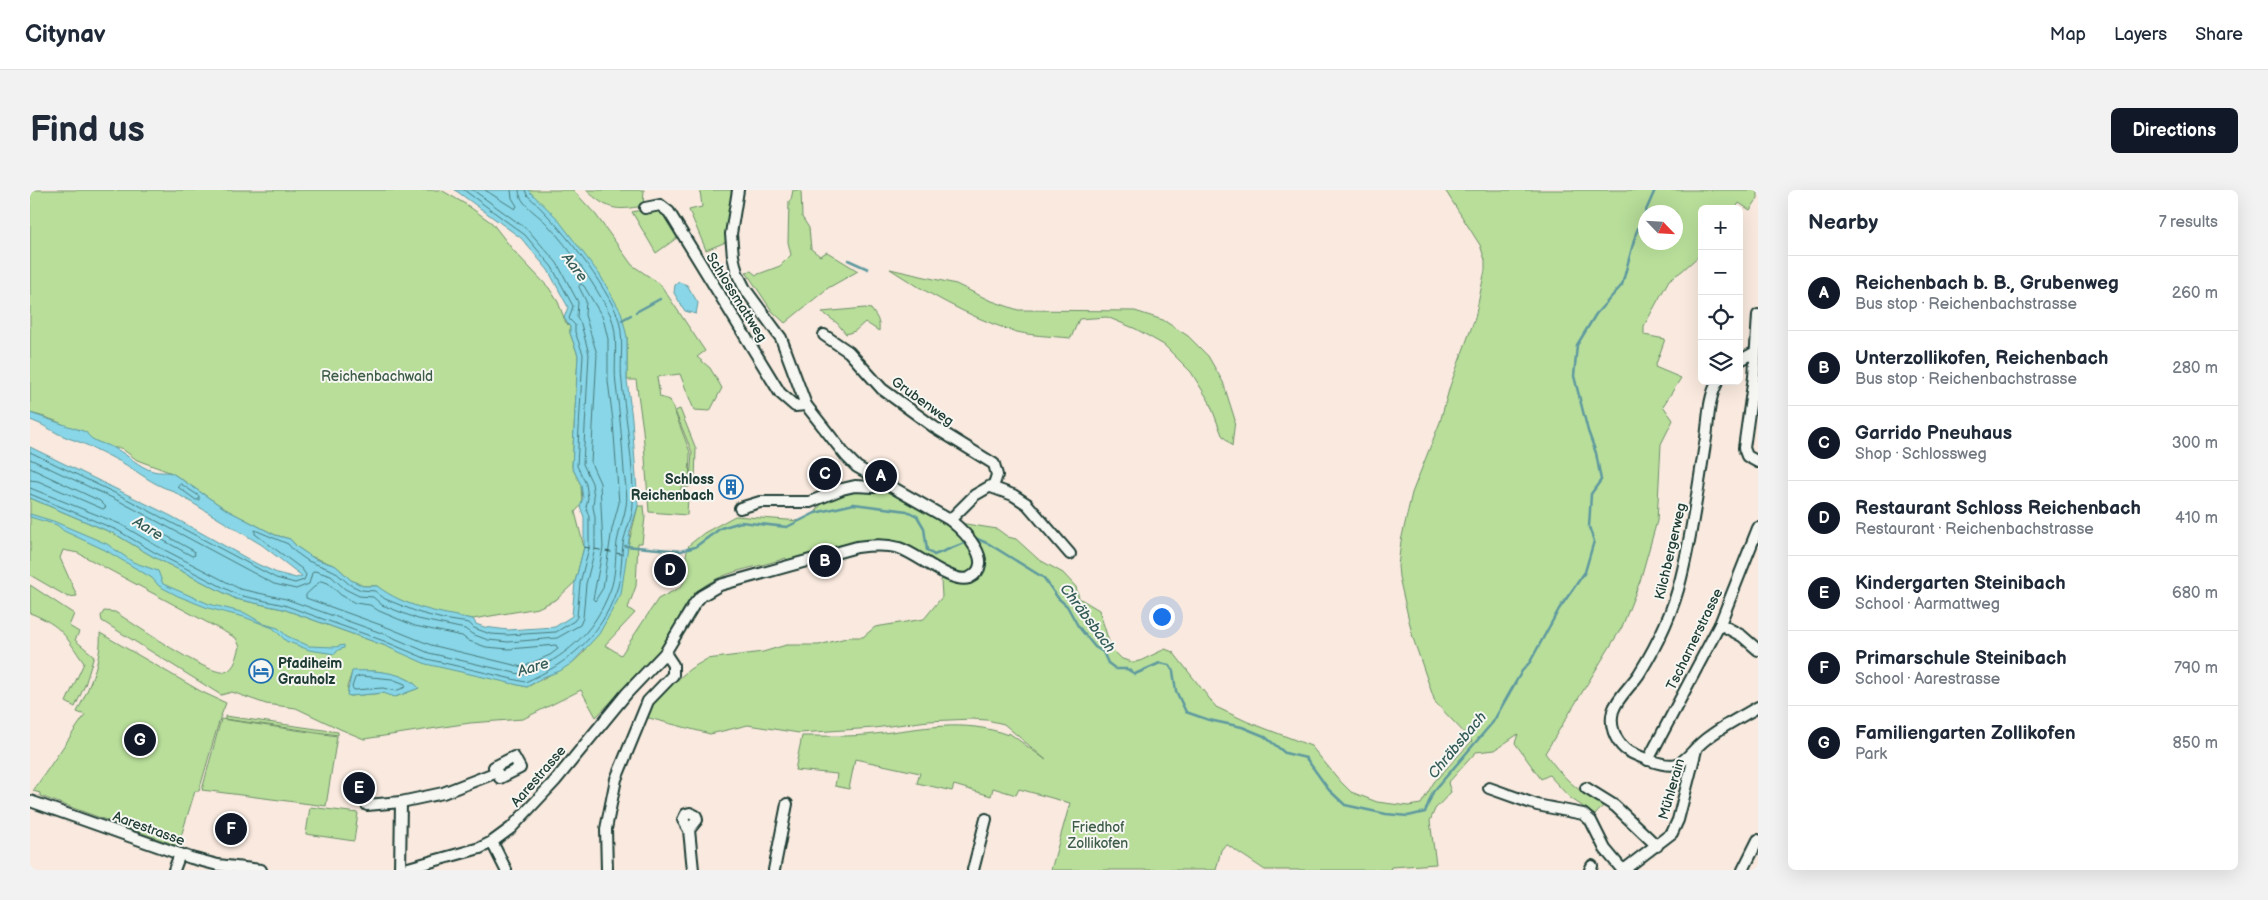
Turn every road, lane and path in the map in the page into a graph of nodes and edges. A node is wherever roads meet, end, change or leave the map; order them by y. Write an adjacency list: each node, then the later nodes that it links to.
1 (738, 190): 8 (street)
2 (645, 208): 8 (street, Schlossmattweg)
3 (1758, 315): 5 (street)
4 (824, 335): 11 (street, Grubenweg)
5 (1755, 352): 6 (street); 9 (street)
6 (1743, 359)
7 (1716, 385): 21 (street, Kilchbergerweg)
8 (806, 405): 10 (street)
9 (1758, 462)
10 (884, 483): 12 (street); 13 (street)
11 (991, 487): 13 (street); 15 (street)
12 (740, 508)
13 (950, 520): 18 (street, Aarestrasse)
14 (1758, 528): 16 (street, Tscharnerstrasse)
15 (1070, 554)
16 (1720, 624): 17 (street); 21 (street, Tscharnerstrasse)
17 (1758, 650)
18 (665, 653): 32 (street, Aarestrasse); 39 (street)
19 (1758, 707): 20 (street, Mühlerain)
20 (1697, 749): 21 (street, Kilchbergerweg); 33 (street, Mühlerain)
21 (1648, 760)
22 (496, 772): 26 (street)
23 (1489, 788): 33 (street, Mühlerain)
24 (1586, 788): 33 (street)
25 (30, 801): 34 (street, Aarestrasse)
26 (401, 802): 28 (street); 37 (street)
27 (787, 804): 41 (street)
28 (367, 805)
29 (986, 819): 42 (street)
30 (689, 830): 40 (street)
31 (1758, 840): 43 (street)
32 (492, 842): 37 (street, Aarestrasse); 38 (street)
33 (1657, 846)
34 (180, 854): 35 (street); 36 (street, Aarestrasse)
35 (174, 870)
36 (261, 870)
37 (400, 870)
38 (506, 870)
39 (607, 870)
40 (693, 870)
41 (774, 870)
42 (973, 870)
43 (1743, 870)

